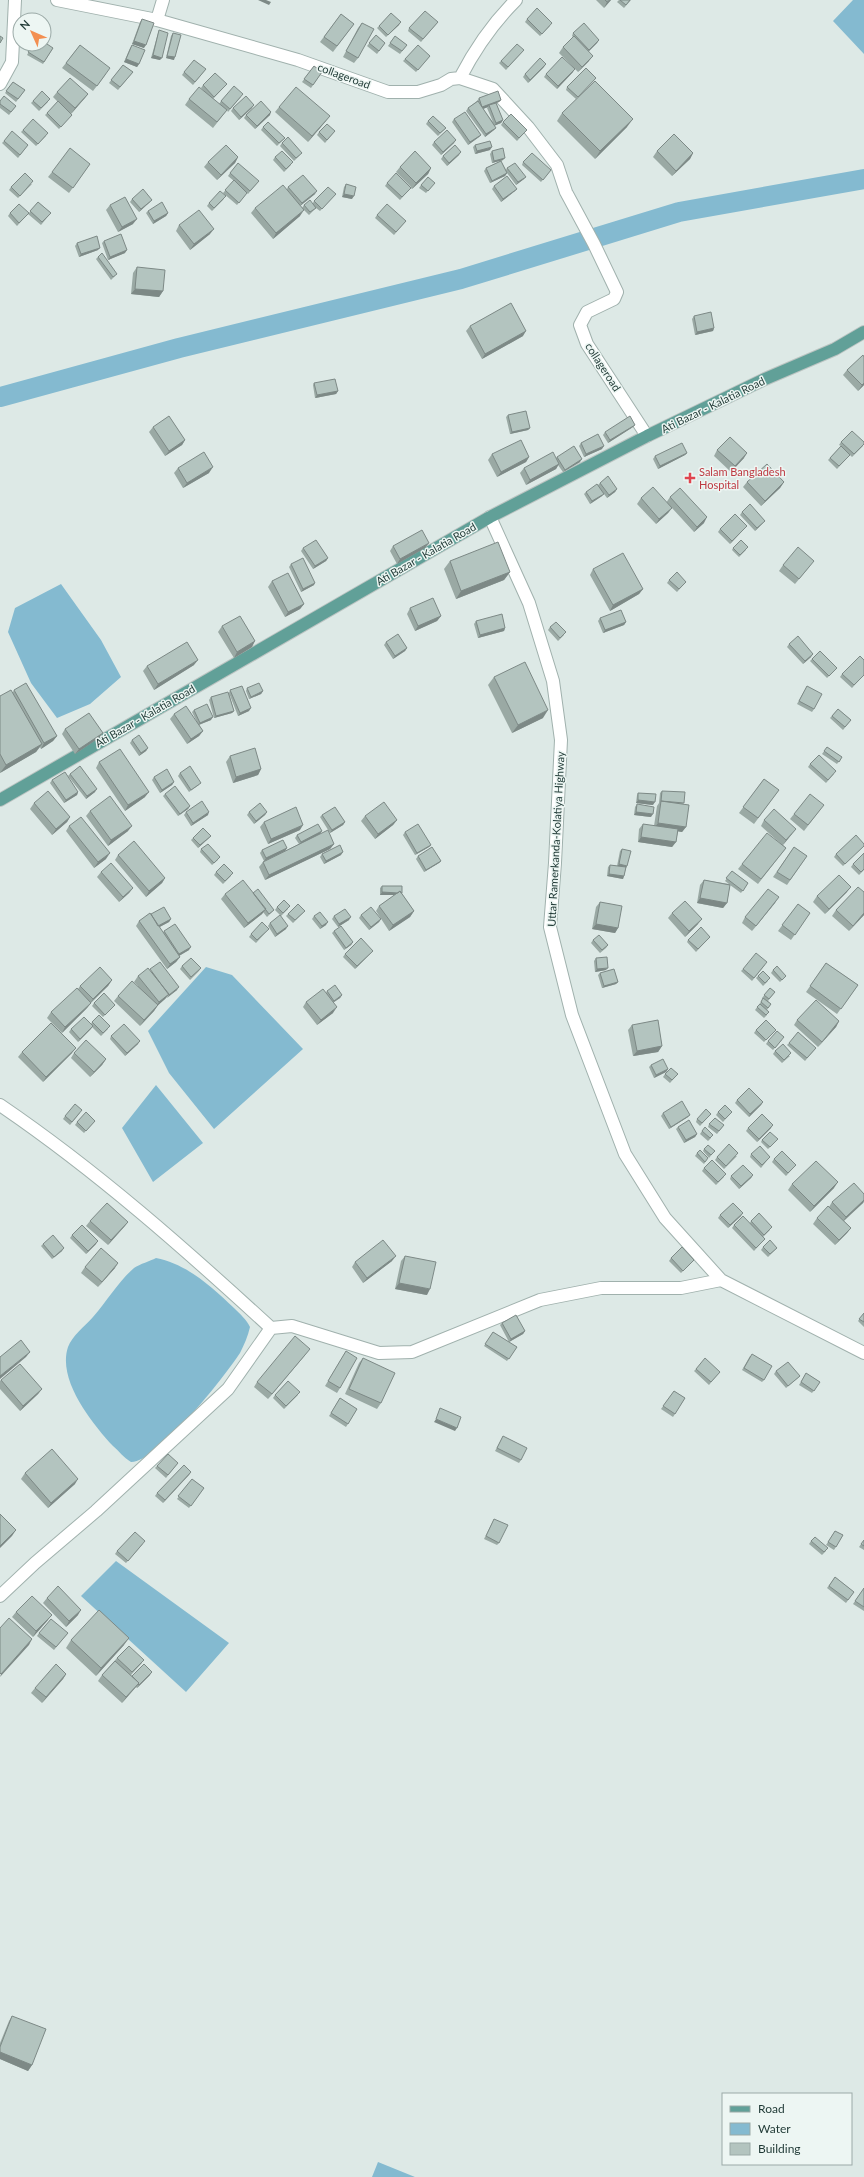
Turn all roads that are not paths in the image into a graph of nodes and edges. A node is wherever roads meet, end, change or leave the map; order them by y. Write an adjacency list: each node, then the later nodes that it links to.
1 (15, 0): 7 (street)
2 (57, 0): 5 (street, collageroad)
3 (163, 0): 5 (street)
4 (516, 0): 6 (street)
5 (157, 20): 6 (street, collageroad)
6 (460, 78): 9 (street, collageroad)
7 (0, 84)
8 (864, 332): 9 (main road, Ati Bazar - Kalatia Road)
9 (647, 436): 10 (main road, Ati Bazar - Kalatia Road)
10 (490, 517): 11 (main road, Ati Bazar - Kalatia Road); 13 (street, Uttar Ramerkanda-Kolatiya Highway)
11 (0, 800)
12 (0, 1105): 14 (street)
13 (721, 1280): 14 (street); 15 (street, Uttar Ramerkanda-Kolatiya Highway)
14 (271, 1328): 16 (street)
15 (864, 1353)
16 (0, 1596)

